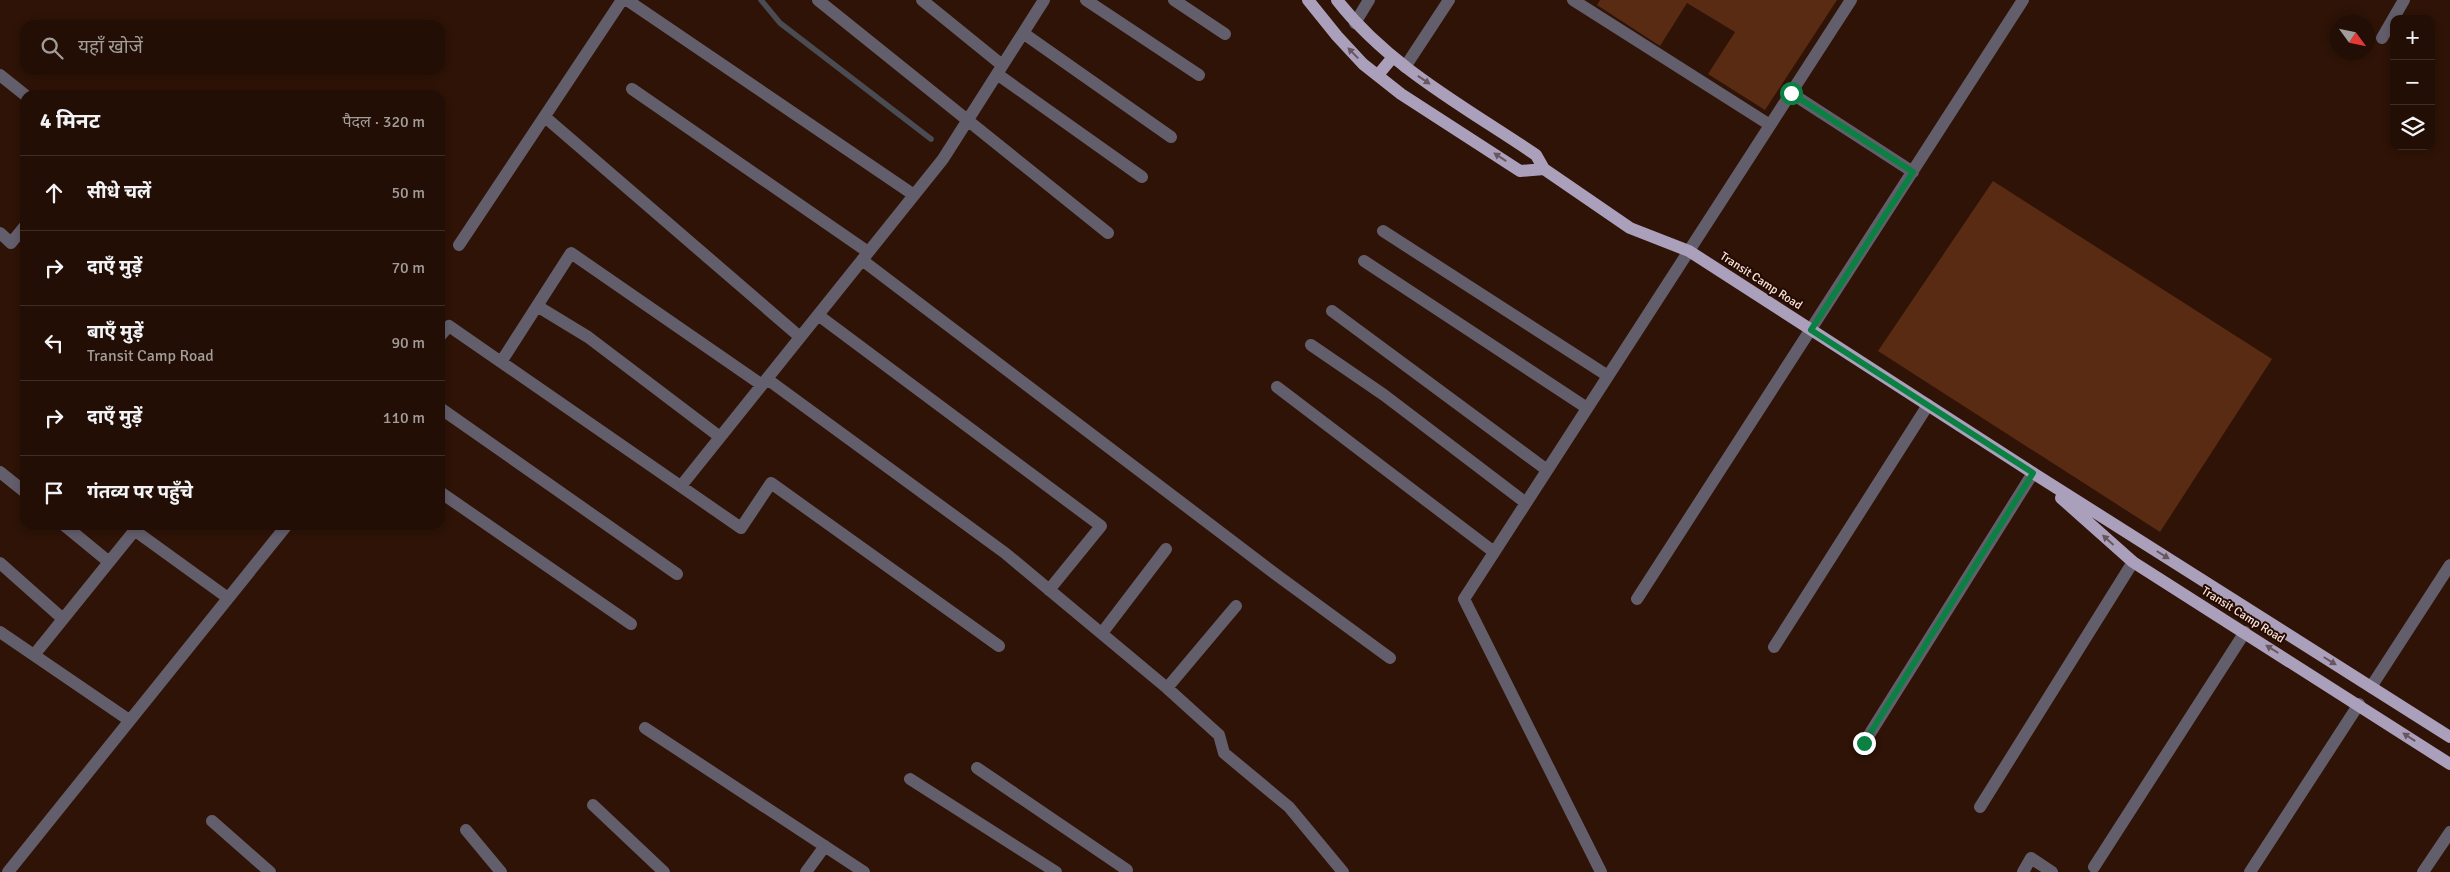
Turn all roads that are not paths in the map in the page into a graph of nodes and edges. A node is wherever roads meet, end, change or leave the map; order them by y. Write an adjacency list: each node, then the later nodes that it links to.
1 (622, 0): 30 (street)
2 (627, 0): 37 (street)
3 (818, 0): 31 (street)
4 (922, 0): 23 (street)
5 (1044, 0): 18 (street)
6 (1086, 0): 25 (street)
7 (1174, 0): 19 (street)
8 (1308, 0): 26 (main road, one-way to 8)
9 (1337, 0): 17 (main road, Transit Camp Road)
10 (1369, 0): 17 (street)
11 (1449, 0): 22 (street)
12 (1573, 0): 16 (street)
13 (1851, 0): 29 (street)
14 (2023, 0): 35 (street)
15 (2404, 0): 20 (street)
16 (1592, 5): 32 (street)
17 (1355, 23): 21 (main road, Transit Camp Road)
18 (1023, 33): 23 (street); 33 (street)
19 (1225, 34)
20 (2382, 38)
21 (1393, 57): 22 (main road, Transit Camp Road); 26 (main road)
22 (1405, 67): 34 (main road, Transit Camp Road, one-way to 34)
23 (1000, 70): 31 (street); 36 (street)
24 (0, 75): 28 (street)
25 (1199, 75)
26 (1378, 75): 34 (main road, one-way to 26)
27 (632, 89): 44 (street)
28 (20, 91)
29 (1791, 93): 32 (street); 35 (street)
30 (545, 117): 42 (street); 51 (street)
31 (967, 122): 37 (street); 41 (street)
32 (1770, 125): 43 (street)
33 (1171, 137)
34 (1544, 169): 43 (main road, Transit Camp Road)
35 (1913, 172): 50 (street)
36 (1142, 177)
37 (914, 195): 44 (street)
38 (20, 232): 40 (street)
39 (1383, 232): 54 (street)
40 (0, 233)
41 (1108, 233)
42 (459, 245)
43 (1689, 251): 50 (main road, Transit Camp Road); 54 (street)
44 (865, 256): 48 (street); 93 (street)
45 (1364, 261): 58 (street)
46 (537, 306): 53 (street); 55 (street); 60 (street)
47 (1332, 310): 61 (street)
48 (818, 315): 51 (street); 80 (street)
49 (445, 330): 53 (street)
50 (1811, 330): 57 (main road, Transit Camp Road); 82 (street)
51 (800, 337): 55 (street)
52 (1311, 345): 67 (street)
53 (501, 362): 64 (street)
54 (1608, 376): 58 (street)
55 (764, 382): 60 (street); 80 (street)
56 (1277, 387): 74 (street)
57 (1928, 405): 63 (main road, Transit Camp Road); 91 (street)
58 (1588, 408): 61 (street)
59 (445, 412): 79 (street)
60 (720, 437): 64 (street)
61 (1547, 470): 67 (street)
62 (0, 472): 65 (street)
63 (2033, 473): 72 (main road, Transit Camp Road); 76 (main road, Transit Camp Road, one-way to 63); 100 (street)
64 (681, 486): 90 (street)
65 (20, 488)
66 (445, 495): 86 (street)
67 (1526, 503): 74 (street)
68 (70, 530): 75 (street)
69 (135, 530): 75 (street)
70 (140, 530): 81 (street)
71 (283, 530): 81 (street)
72 (2143, 543): 76 (main road); 84 (main road, Transit Camp Road, one-way to 84)
73 (1166, 549): 89 (street)
74 (1494, 552): 120 (street)
75 (109, 562): 85 (street)
76 (2133, 562): 88 (main road, Transit Camp Road); 105 (street)
77 (0, 563): 85 (street)
78 (2450, 566): 94 (street)
79 (677, 574)
80 (1049, 590): 89 (street)
81 (228, 598): 97 (street)
82 (1637, 600)
83 (1236, 606): 95 (street)
84 (2256, 614): 88 (main road); 94 (main road, Transit Camp Road, one-way to 94)
85 (63, 619): 92 (street)
86 (632, 624)
87 (0, 632): 92 (street)
88 (2245, 632): 96 (main road, Transit Camp Road, one-way to 88); 110 (street)
89 (1102, 634): 95 (street)
90 (1000, 646)
91 (1774, 646)
92 (34, 655): 97 (street)
93 (1390, 658)
94 (2371, 687): 96 (main road); 99 (main road, Transit Camp Road)
95 (1168, 688): 119 (street)
96 (2359, 704): 101 (main road, Transit Camp Road, one-way to 96); 123 (street)
97 (129, 720): 111 (street)
98 (645, 728): 109 (street)
99 (2450, 737)
100 (1864, 743)
101 (2450, 764)
102 (977, 768): 118 (street)
103 (910, 779): 117 (street)
104 (593, 805): 114 (street)
105 (1980, 807)
106 (212, 821): 112 (street)
107 (466, 830): 113 (street)
108 (2450, 832): 124 (street)
109 (825, 846): 115 (street); 116 (street)
110 (2094, 867)
111 (8, 872)
112 (270, 872)
113 (501, 872)
114 (664, 872)
115 (806, 872)
116 (864, 872)
117 (1056, 872)
118 (1125, 872)
119 (1343, 872)
120 (1601, 872)
121 (2023, 872): 122 (street)
122 (2052, 872)
123 (2250, 872)
124 (2423, 872)

